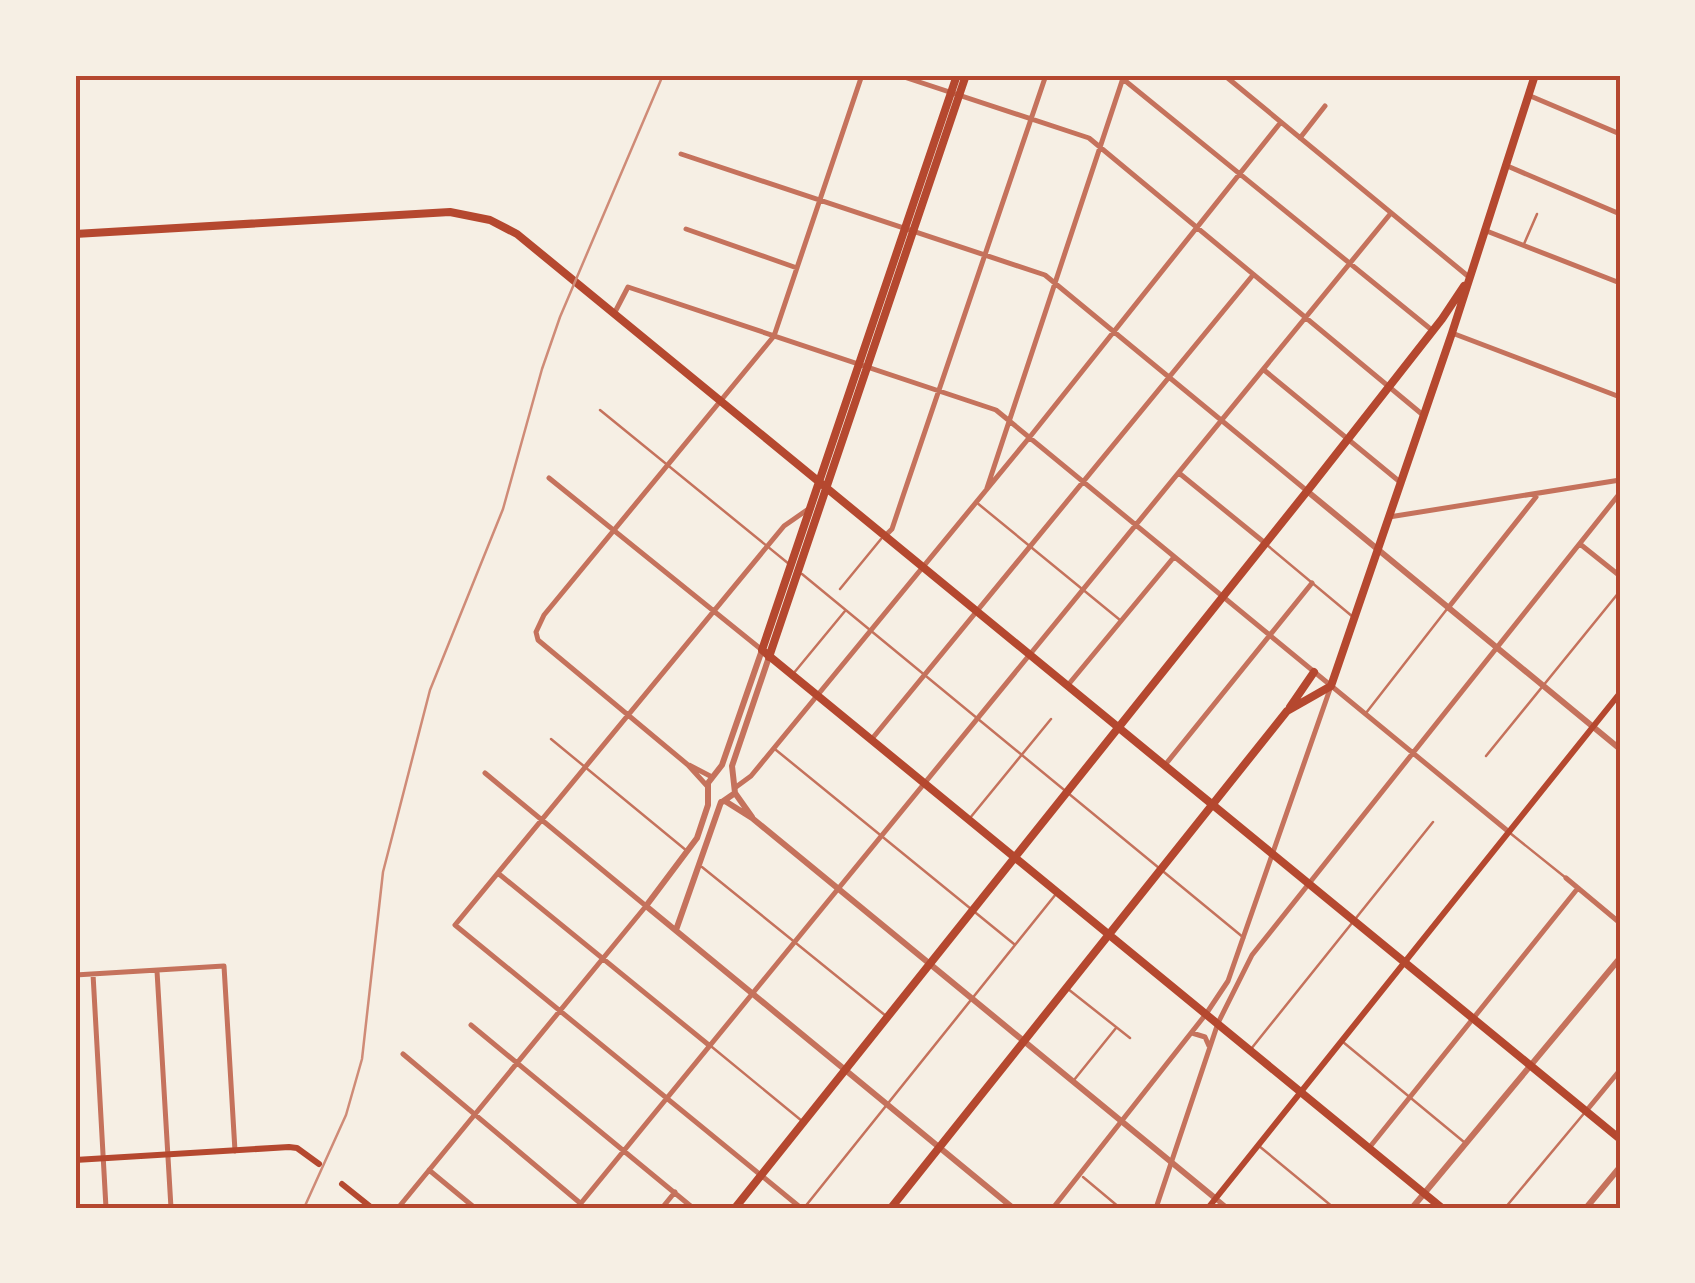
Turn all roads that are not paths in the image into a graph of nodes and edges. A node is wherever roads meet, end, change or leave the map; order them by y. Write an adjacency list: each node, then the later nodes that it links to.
1 (862, 75): 20 (street)
2 (898, 75): 9 (street)
3 (957, 75): 9 (main road)
4 (966, 75): 9 (main road)
5 (1046, 75): 12 (street)
6 (1224, 75): 13 (street)
7 (1534, 75): 10 (main road)
8 (1123, 77): 16 (street); 19 (street)
9 (955, 94): 12 (street); 26 (main road)
10 (1528, 96): 14 (street); 18 (main road)
11 (1326, 106): 15 (street)
12 (1031, 119): 16 (street); 30 (street)
13 (1281, 122): 15 (street); 19 (street)
14 (1620, 134)
15 (1300, 138): 21 (street)
16 (1100, 147): 24 (street); 35 (street)
17 (681, 154): 20 (street)
18 (1505, 165): 23 (street); 27 (main road)
19 (1240, 175): 24 (street); 31 (street)
20 (820, 200): 26 (street); 32 (street)
21 (1391, 213): 31 (street); 34 (street)
22 (1536, 214): 29 (lane)
23 (1620, 214)
24 (1197, 228): 33 (street); 40 (street)
25 (686, 230): 32 (street)
26 (909, 230): 30 (street); 43 (main road)
27 (1484, 230): 29 (street); 34 (main road)
28 (75, 234): 37 (main road)
29 (1524, 245): 36 (street)
30 (985, 256): 35 (street); 47 (street)
31 (1352, 262): 38 (street); 39 (street)
32 (797, 268): 42 (street)
33 (1254, 274): 38 (street); 45 (street)
34 (1469, 278): 39 (main road); 41 (main road)
35 (1054, 283): 40 (street); 52 (street)
36 (1620, 284)
37 (612, 310): 42 (street); 49 (main road)
38 (1306, 318): 44 (street); 46 (street)
39 (1434, 330): 46 (main road)
40 (1114, 332): 45 (street); 54 (street)
41 (1452, 334): 48 (street); 51 (main road)
42 (774, 336): 43 (street); 49 (street)
43 (863, 365): 47 (street); 60 (main road)
44 (1264, 370): 53 (street); 55 (street)
45 (1168, 377): 53 (street); 61 (street)
46 (1389, 386): 51 (street); 55 (main road)
47 (939, 391): 52 (street); 72 (street)
48 (1620, 397)
49 (722, 400): 56 (street); 60 (main road)
50 (600, 410): 56 (lane)
51 (1423, 415): 62 (main road)
52 (1008, 420): 54 (street); 63 (street)
53 (1222, 421): 57 (street); 64 (street)
54 (1030, 438): 61 (street); 63 (street)
55 (1348, 439): 62 (street); 64 (main road)
56 (668, 465): 71 (street); 75 (lane)
57 (1179, 473): 70 (street); 73 (street)
58 (549, 478): 71 (street)
59 (1620, 480): 66 (street)
60 (823, 482): 68 (main road); 72 (main road); 80 (main road)
61 (1084, 482): 70 (street); 76 (street)
62 (1400, 482): 69 (main road)
63 (986, 491): 67 (street)
64 (1306, 491): 73 (main road); 77 (street)
65 (1620, 493): 74 (street)
66 (1537, 496): 69 (street); 87 (street)
67 (976, 502): 76 (lane); 79 (street)
68 (809, 508): 75 (street); 80 (main road)
69 (1388, 517): 77 (main road)
70 (1136, 526): 78 (street); 84 (street)
71 (615, 529): 90 (street); 108 (street)
72 (886, 534): 79 (main road); 83 (lane)
73 (1264, 543): 82 (lane); 86 (main road)
74 (1580, 544): 81 (street); 95 (street)
75 (767, 546): 80 (lane); 90 (street)
76 (1030, 547): 84 (lane); 89 (street)
77 (1378, 550): 87 (street); 91 (main road)
78 (1174, 557): 86 (street); 92 (street)
79 (924, 566): 89 (main road); 93 (street)
80 (794, 568): 88 (lane); 96 (main road)
81 (1620, 576)
82 (1312, 583): 91 (lane); 94 (street)
83 (840, 590)
84 (1083, 590): 92 (lane); 97 (street)
85 (1620, 592): 103 (lane)
86 (1222, 596): 94 (street); 111 (main road)
87 (1448, 608): 95 (street); 107 (lane)
88 (846, 610): 93 (lane); 99 (lane)
89 (978, 610): 97 (main road); 100 (street)
90 (713, 611): 96 (street); 108 (street)
91 (1354, 618): 102 (main road)
92 (1121, 621): 101 (street)
93 (871, 631): 100 (lane); 105 (street)
94 (1270, 636): 98 (street); 121 (street)
95 (1497, 648): 103 (street); 117 (street)
96 (766, 654): 99 (main road); 124 (street); 125 (street)
97 (1031, 654): 101 (main road); 109 (street)
98 (1314, 672): 102 (street); 106 (main road)
99 (792, 675): 105 (main road)
100 (924, 675): 109 (lane); 114 (street)
101 (1068, 685): 111 (main road)
102 (1331, 686): 106 (main road); 107 (street); 139 (street)
103 (1543, 686): 112 (street); 119 (lane)
104 (1620, 693): 112 (main road)
105 (818, 696): 114 (main road); 115 (street)
106 (1287, 711): 131 (main road)
107 (1365, 714): 117 (street)
108 (628, 715): 120 (street); 122 (street)
109 (978, 719): 118 (lane); 126 (street)
110 (1051, 719): 118 (lane)
111 (1118, 726): 121 (main road); 129 (main road)
112 (1593, 727): 116 (street); 136 (main road)
113 (551, 739): 122 (lane)
114 (872, 740): 126 (main road)
115 (774, 748): 128 (street); 137 (lane)
116 (1620, 750)
117 (1413, 753): 136 (street); 145 (street)
118 (1022, 755): 129 (lane); 134 (lane)
119 (1486, 756)
120 (688, 764): 124 (street); 127 (street)
121 (1165, 765): 131 (main road)
122 (585, 767): 133 (street); 138 (lane)
123 (485, 772): 133 (street)
124 (713, 777): 125 (street); 127 (street)
125 (732, 778): 128 (street)
126 (925, 784): 134 (main road); 137 (street)
127 (708, 790): 130 (street); 138 (street)
128 (735, 790): 130 (street); 132 (street)
129 (1066, 791): 140 (main road); 142 (lane)
130 (723, 802): 132 (street); 141 (street)
131 (1213, 805): 139 (main road); 142 (main road)
132 (752, 818): 147 (street)
133 (542, 820): 143 (street); 149 (street)
134 (969, 820): 140 (main road)
135 (1433, 822): 151 (lane)
136 (1508, 832): 144 (lane); 160 (main road)
137 (882, 836): 147 (street); 150 (lane)
138 (688, 852): 149 (street)
139 (1274, 855): 145 (main road); 155 (street)
140 (1014, 857): 148 (main road); 150 (main road)
141 (696, 870): 153 (street); 156 (lane)
142 (1162, 870): 154 (main road); 155 (lane)
143 (498, 873): 158 (street); 168 (street)
144 (1566, 878): 146 (street)
145 (1309, 884): 151 (main road); 172 (street)
146 (1578, 888): 152 (street); 171 (street)
147 (839, 889): 156 (street); 161 (street)
148 (1057, 892): 154 (main road); 157 (lane)
149 (646, 906): 153 (street); 158 (street)
150 (972, 909): 157 (lane); 161 (main road)
151 (1354, 920): 160 (main road); 181 (lane)
152 (1620, 923)
153 (676, 930): 166 (street)
154 (1109, 935): 165 (main road); 169 (main road)
155 (1245, 938): 169 (street)
156 (796, 942): 166 (street); 170 (lane)
157 (1015, 945): 167 (lane)
158 (603, 958): 168 (street); 179 (street)
159 (1620, 958): 184 (street)
160 (1404, 962): 171 (main road); 177 (main road)
161 (929, 964): 167 (street); 170 (main road)
162 (157, 970): 163 (street); 201 (street); 203 (street)
163 (93, 974): 164 (street); 204 (street)
164 (75, 975)
165 (1066, 988): 174 (lane); 178 (main road)
166 (753, 994): 179 (street); 185 (street)
167 (972, 998): 178 (street); 191 (lane)
168 (560, 1011): 183 (street); 189 (street)
169 (1206, 1014): 172 (main road); 175 (street)
170 (887, 1017): 185 (main road)
171 (1474, 1018): 184 (main road); 190 (street)
172 (1218, 1023): 180 (street); 181 (main road)
173 (471, 1025): 183 (street)
174 (1117, 1028): 176 (lane); 187 (lane)
175 (1190, 1034): 180 (street); 194 (street)
176 (1130, 1038)
177 (1341, 1040): 188 (main road); 190 (lane)
178 (1024, 1041): 187 (street); 199 (main road)
179 (710, 1046): 189 (street); 195 (lane)
180 (1209, 1049): 206 (street)
181 (1250, 1050): 188 (main road)
182 (402, 1054): 193 (street)
183 (517, 1063): 193 (street); 202 (street)
184 (1530, 1065): 192 (main road); 197 (street)
185 (845, 1070): 191 (street); 195 (main road)
186 (1620, 1070): 192 (street)
187 (1073, 1082): 194 (street)
188 (1300, 1091): 198 (main road); 200 (main road)
189 (667, 1098): 202 (street); 211 (street)
190 (1410, 1098): 197 (lane); 200 (street)
191 (887, 1104): 199 (street); 225 (lane)
192 (1586, 1110): 196 (main road); 236 (lane)
193 (474, 1116): 209 (street); 216 (street)
194 (1122, 1121): 206 (street); 210 (street)
195 (804, 1122): 211 (main road)
196 (1620, 1139)
197 (1466, 1143): 214 (street)
198 (1258, 1145): 215 (main road); 233 (lane)
199 (940, 1147): 226 (main road); 227 (street)
200 (1370, 1148): 214 (main road)
201 (235, 1151): 203 (main road); 207 (main road)
202 (624, 1151): 213 (street); 216 (street)
203 (168, 1154): 204 (main road); 218 (street)
204 (103, 1159): 205 (main road); 217 (street)
205 (75, 1160)
206 (1171, 1162): 215 (street); 230 (street)
207 (319, 1164)
208 (1620, 1167): 237 (street)
209 (429, 1170): 220 (street); 221 (street)
210 (1080, 1174): 228 (street); 229 (lane)
211 (761, 1176): 224 (main road); 225 (street)
212 (342, 1184): 219 (main road)
213 (674, 1192): 222 (street); 223 (street)
214 (1424, 1194): 234 (street); 235 (main road)
215 (1216, 1198): 231 (main road); 232 (street)
216 (581, 1206)
217 (106, 1208)
218 (172, 1208)
219 (372, 1208)
220 (398, 1208)
221 (475, 1208)
222 (662, 1208)
223 (694, 1208)
224 (735, 1208)
225 (802, 1208)
226 (891, 1208)
227 (1013, 1208)
228 (1053, 1208)
229 (1120, 1208)
230 (1156, 1208)
231 (1208, 1208)
232 (1227, 1208)
233 (1334, 1208)
234 (1412, 1208)
235 (1442, 1208)
236 (1506, 1208)
237 (1586, 1208)

